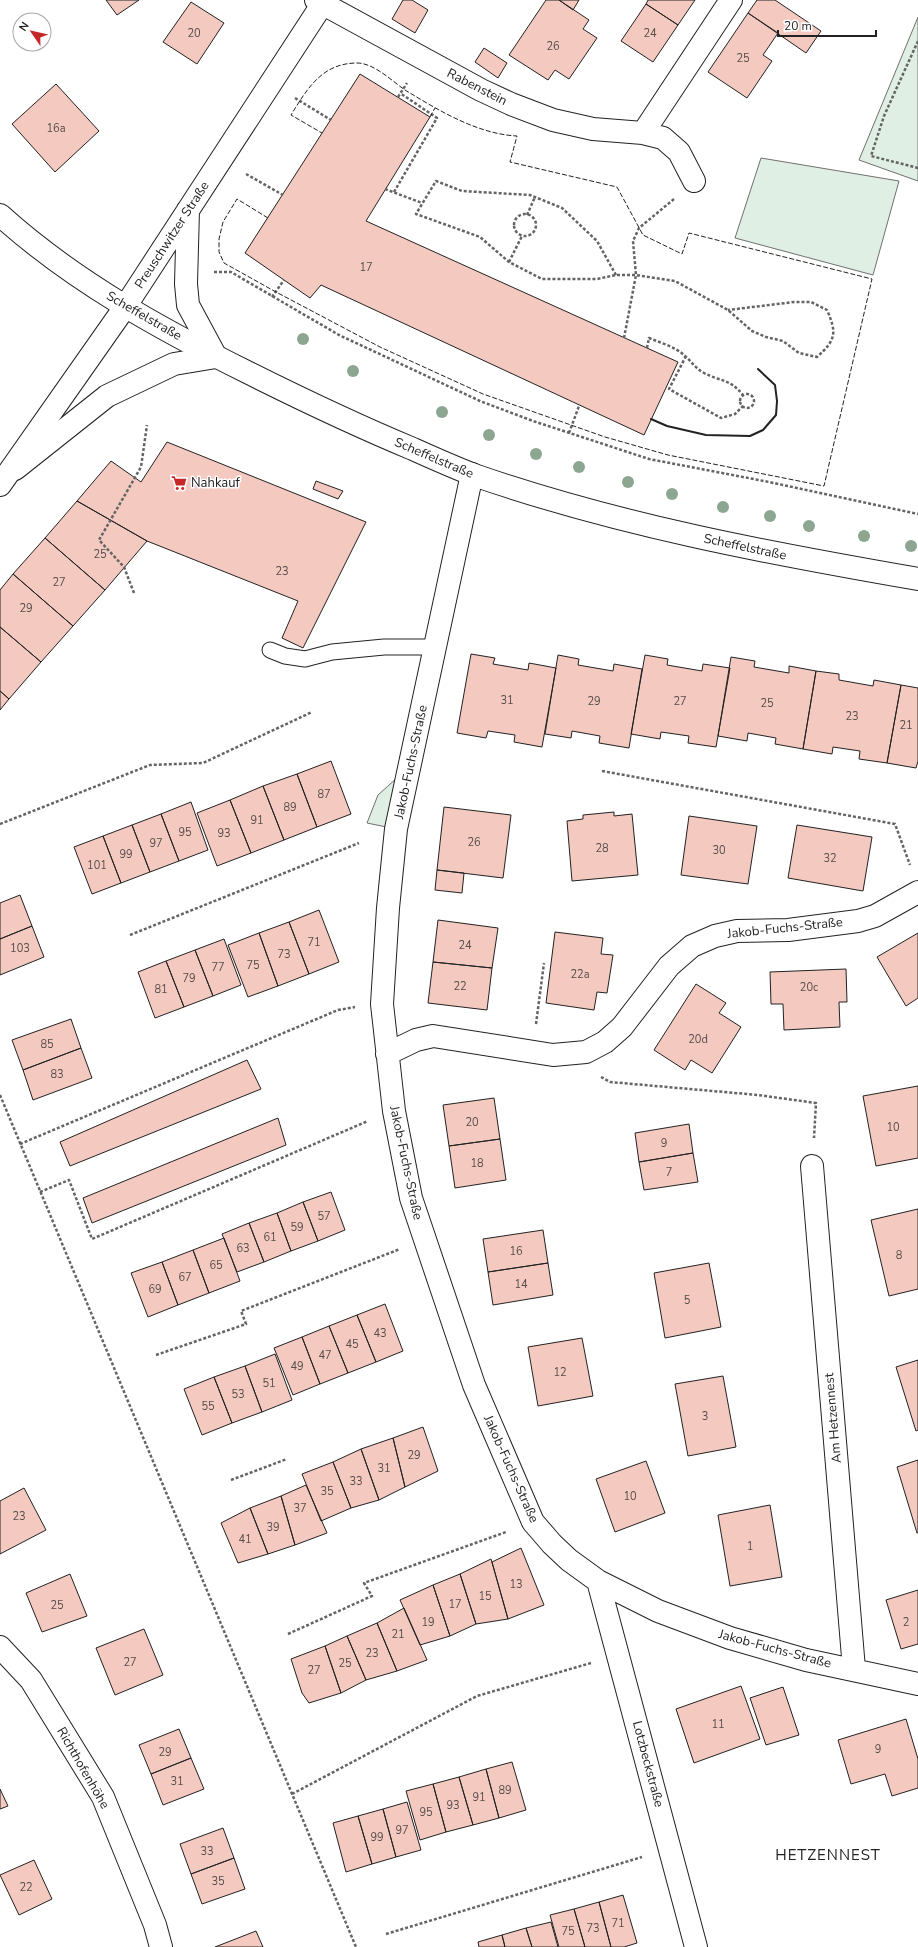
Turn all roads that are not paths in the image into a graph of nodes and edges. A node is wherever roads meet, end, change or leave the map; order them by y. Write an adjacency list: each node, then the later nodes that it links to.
1 (731, 0): 3 (street)
2 (321, 1): 3 (street, Rabenstein); 5 (street, Preuschwitzer Straße)
3 (643, 133): 4 (street, Rabenstein)
4 (694, 181)
5 (188, 210): 7 (street, Preuschwitzer Straße); 8 (street)
6 (0, 215): 7 (street, Scheffelstraße)
7 (125, 306): 8 (street, Scheffelstraße); 10 (street, Preuschwitzer Straße)
8 (216, 357): 9 (street, Scheffelstraße); 10 (street)
9 (472, 474): 11 (street, Scheffelstraße); 12 (street, Jakob-Fuchs-Straße)
10 (4, 480)
11 (918, 579)
12 (435, 647): 13 (lane); 15 (street, Jakob-Fuchs-Straße)
13 (270, 650)
14 (915, 882): 15 (street, Jakob-Fuchs-Straße)
15 (387, 1054): 17 (street, Jakob-Fuchs-Straße)
16 (812, 1166): 19 (street, Am Hetzennest)
17 (598, 1581): 19 (street, Jakob-Fuchs-Straße); 22 (street, Lotzbeckstraße)
18 (0, 1647): 21 (street, Richthofenhöhe)
19 (854, 1670): 20 (street, Jakob-Fuchs-Straße)
20 (918, 1684)
21 (161, 1947)
22 (696, 1947)

